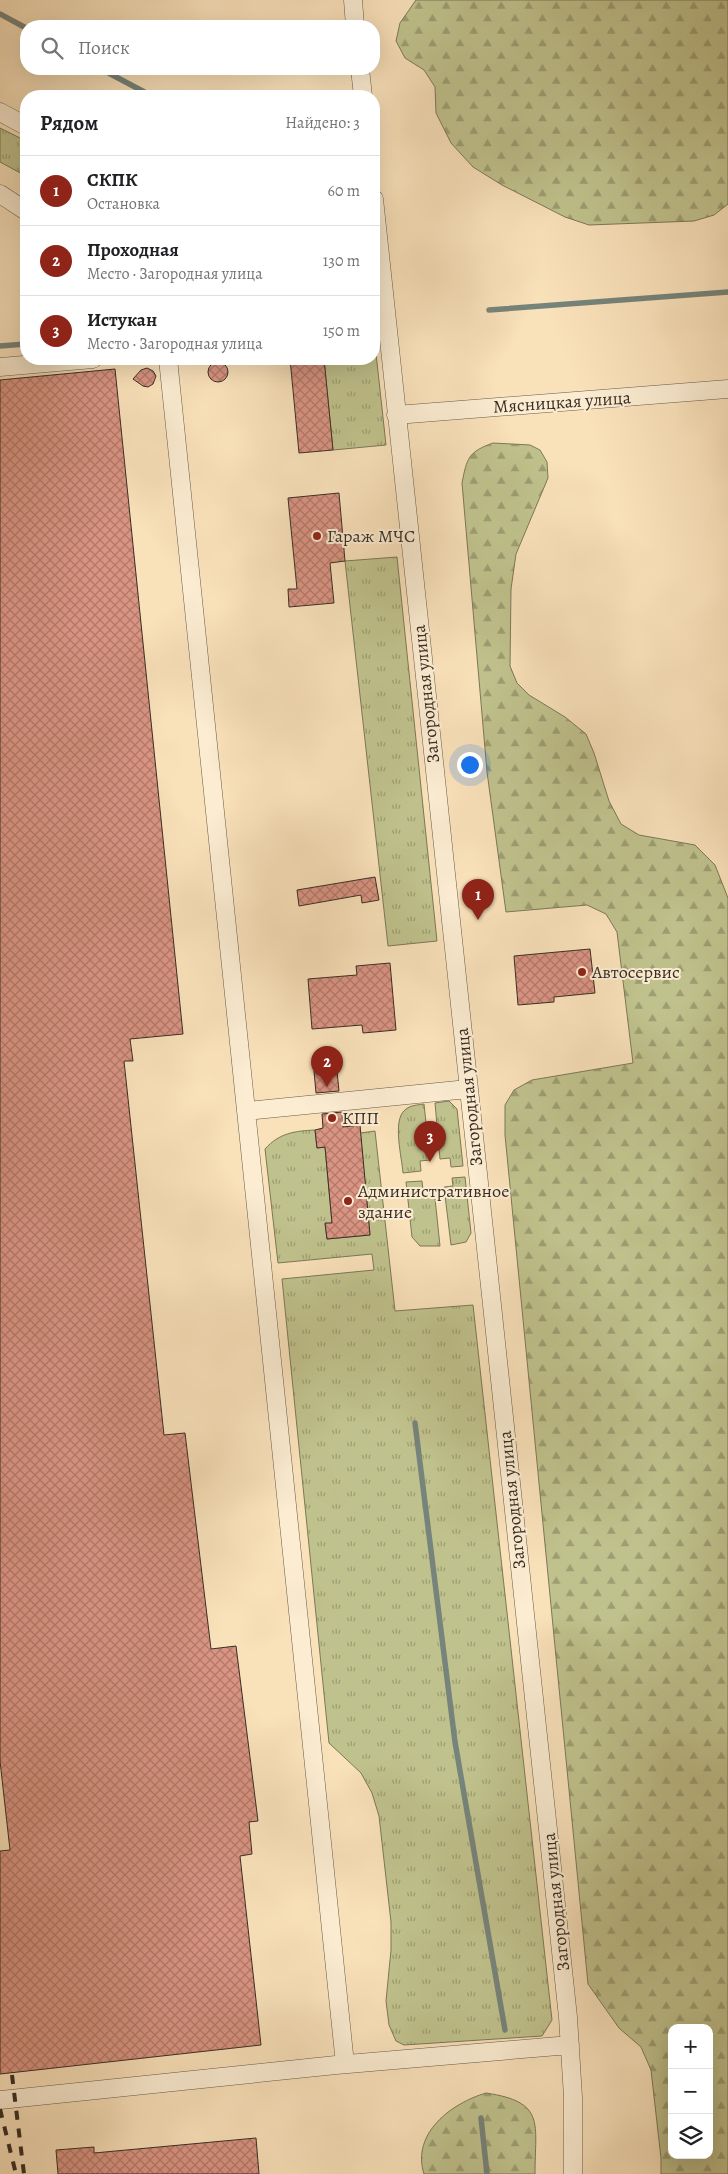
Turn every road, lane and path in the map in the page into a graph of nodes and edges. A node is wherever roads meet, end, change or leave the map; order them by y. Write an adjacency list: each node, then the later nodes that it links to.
1 (353, 0): 2 (street)
2 (355, 20)
3 (361, 75): 4 (street)
4 (362, 90)
5 (0, 112): 6 (street)
6 (20, 123)
7 (0, 194): 8 (street)
8 (20, 207)
9 (380, 306): 14 (street, Загородная улица)
10 (31, 365): 12 (street)
11 (169, 365): 16 (street)
12 (0, 368)
13 (728, 389): 14 (street, Мясницкая улица)
14 (396, 415): 15 (street, Загородная улица)
15 (468, 1089): 16 (street); 17 (street, Загородная улица)
16 (246, 1111): 18 (street)
17 (570, 2046): 18 (street); 20 (street, Загородная улица)
18 (345, 2064): 19 (street)
19 (0, 2100)
20 (573, 2174)

